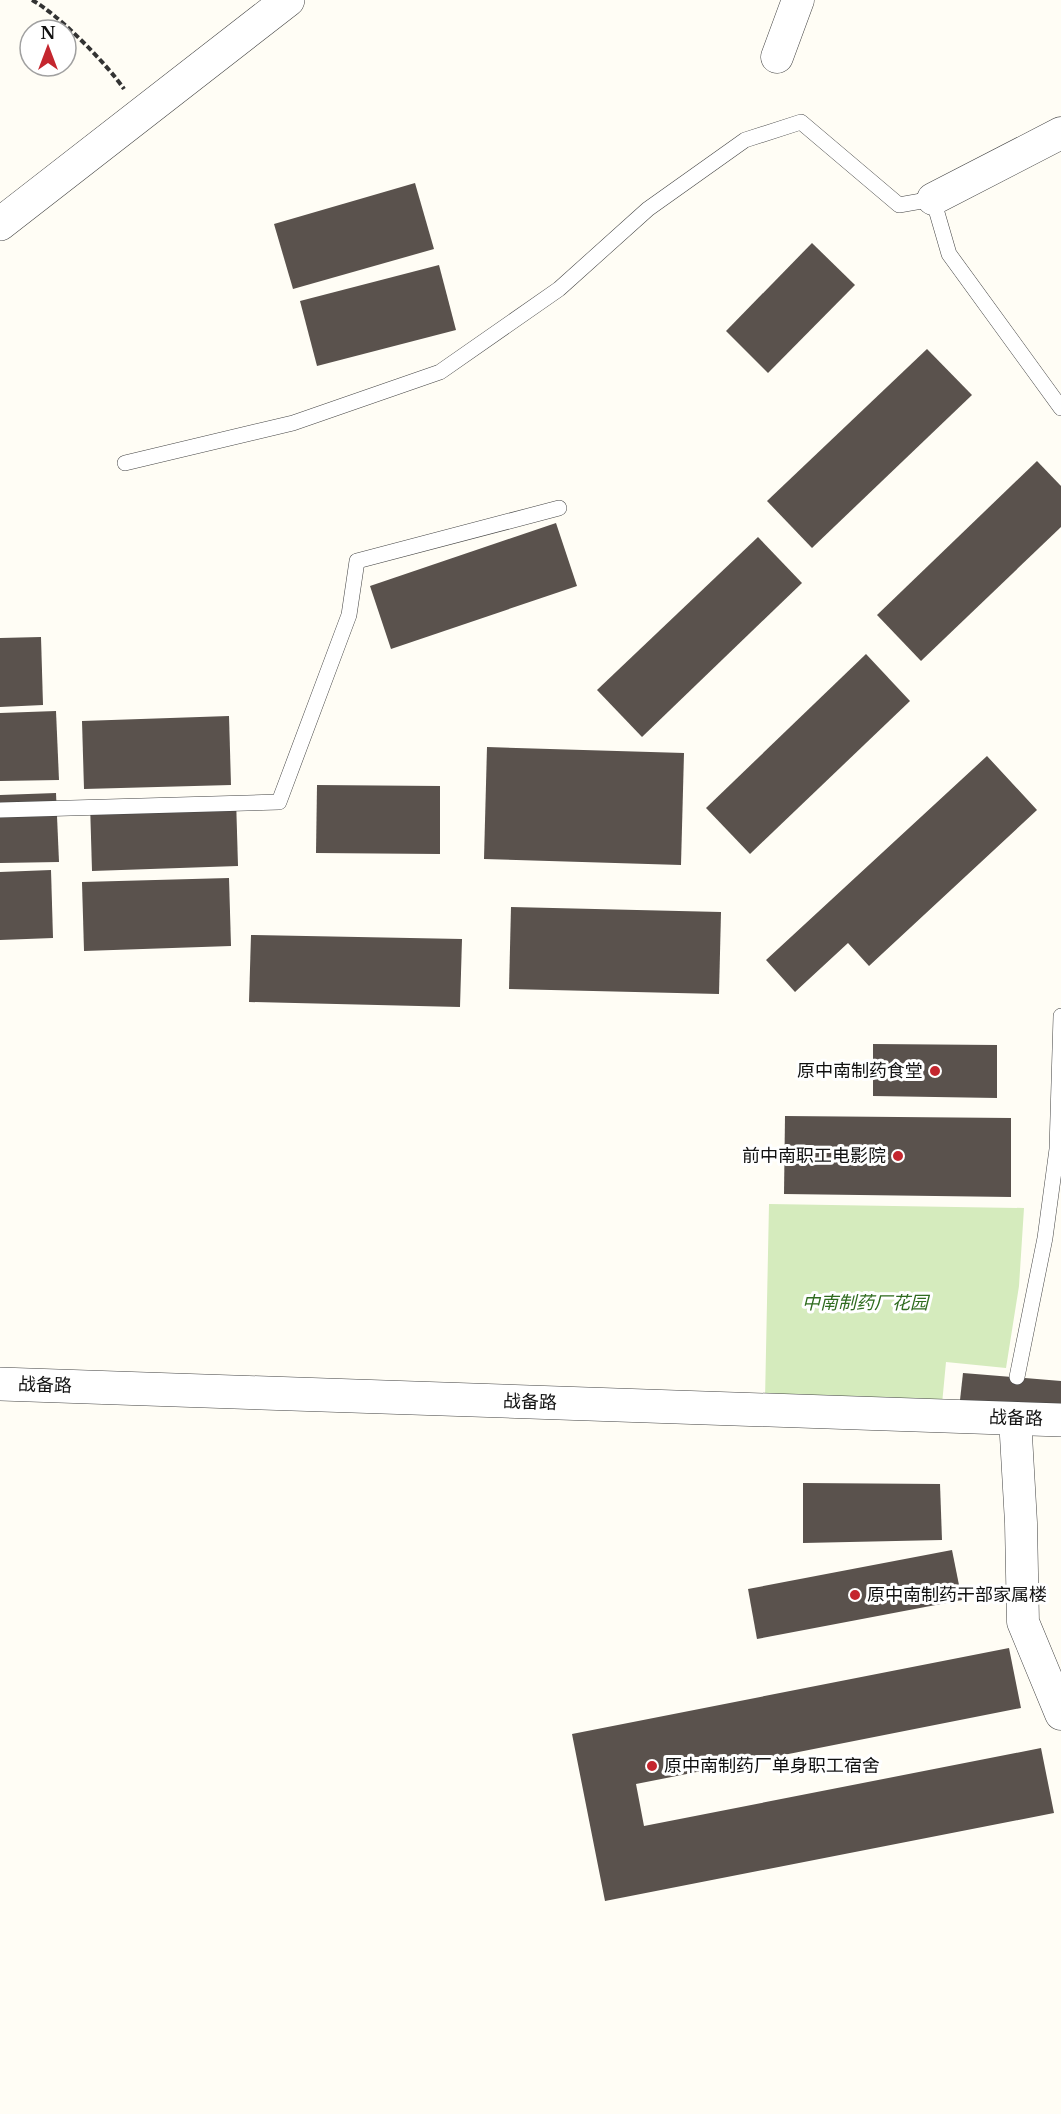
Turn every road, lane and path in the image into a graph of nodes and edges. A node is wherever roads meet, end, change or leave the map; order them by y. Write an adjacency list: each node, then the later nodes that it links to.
1 (32, 0): 5 (path)
2 (288, 0): 5 (street)
3 (798, 0): 4 (street)
4 (777, 57)
5 (142, 113): 8 (street)
6 (1061, 133): 7 (street)
7 (933, 199): 9 (lane); 10 (lane)
8 (0, 224)
9 (1061, 408)
10 (125, 463)
11 (559, 508): 12 (lane)
12 (0, 810)
13 (1061, 1016): 14 (lane)
14 (1059, 1149): 15 (lane)
15 (1017, 1377)
16 (0, 1384): 17 (street, 战备路)
17 (1015, 1411): 18 (street, 战备路); 19 (street)
18 (1061, 1420)
19 (1061, 1714)

